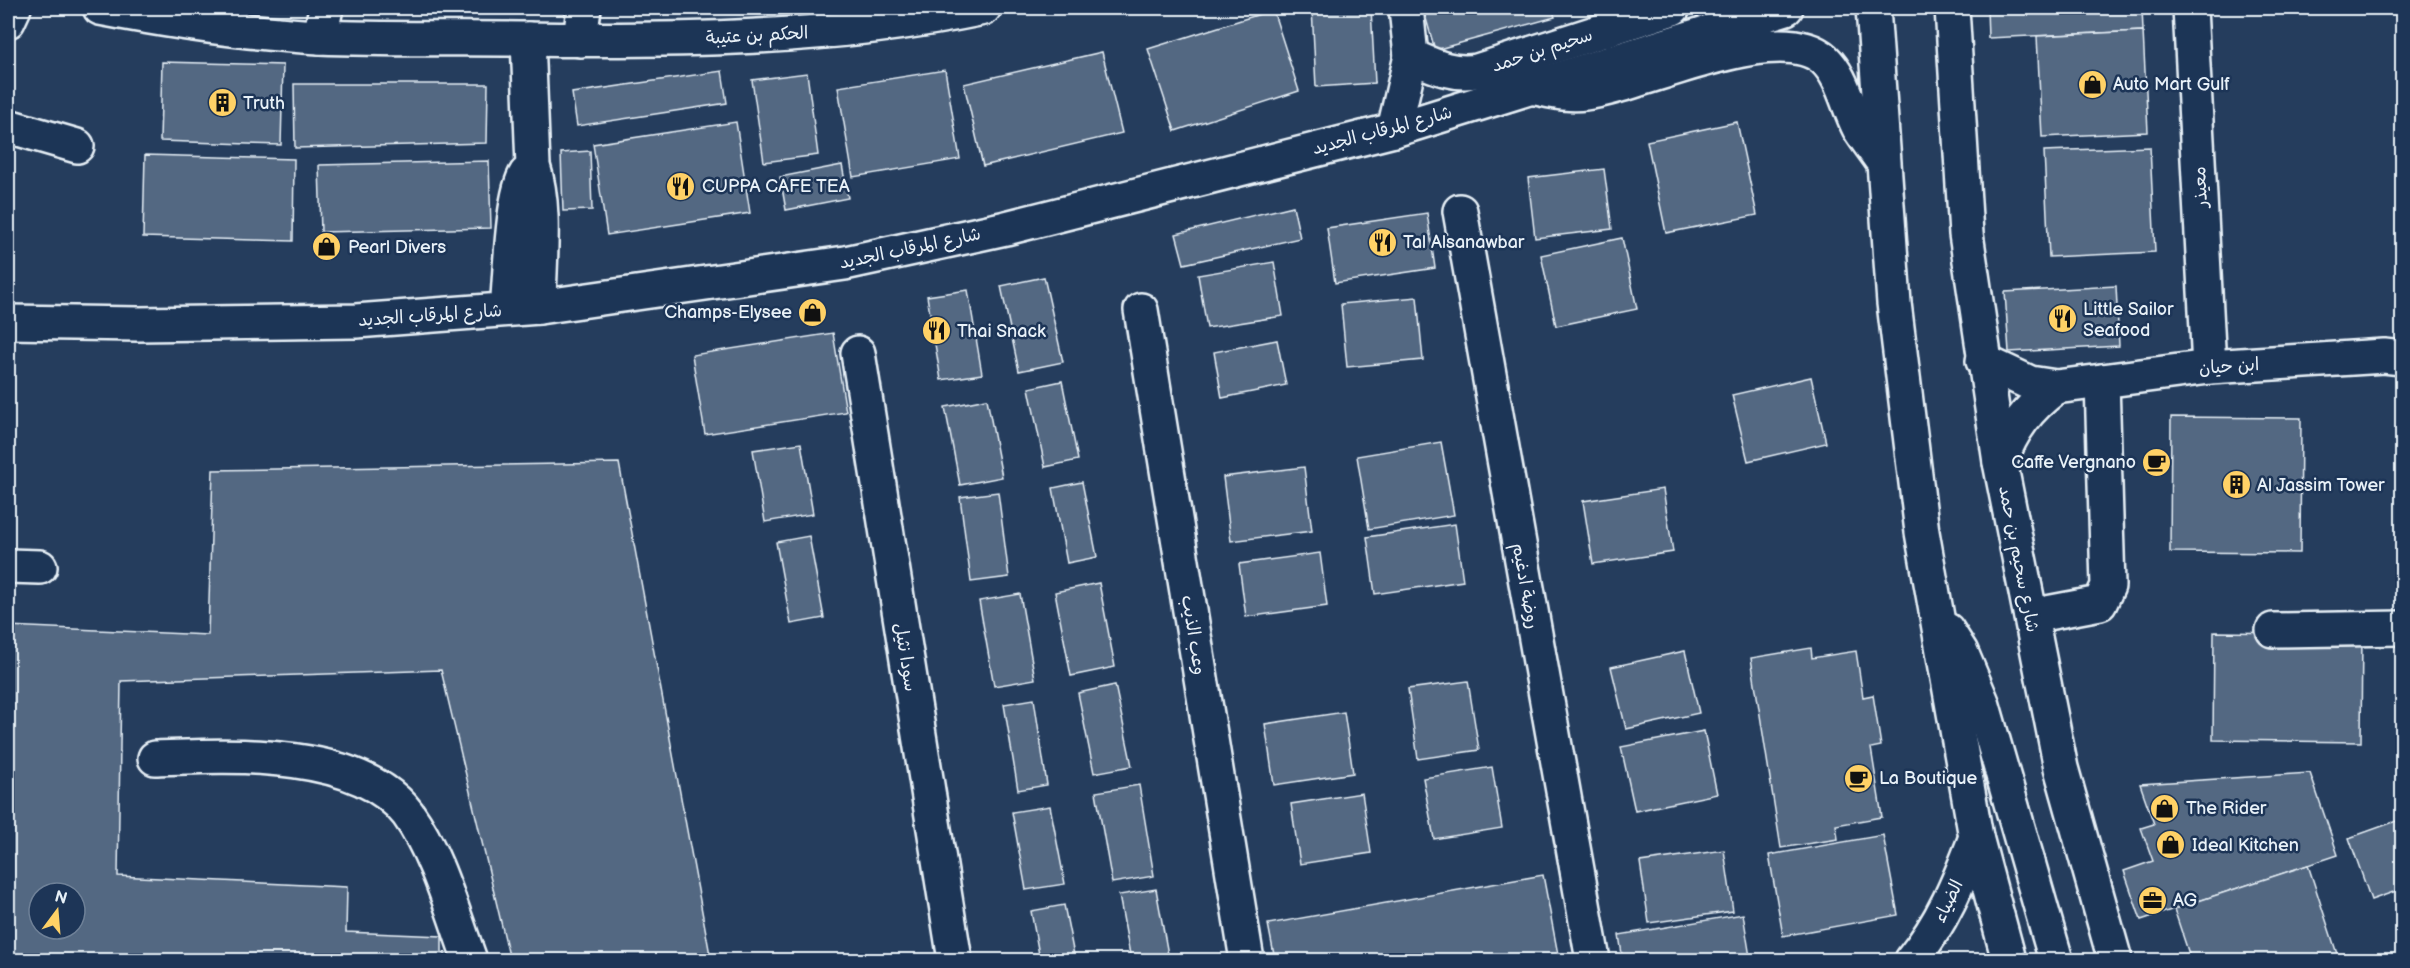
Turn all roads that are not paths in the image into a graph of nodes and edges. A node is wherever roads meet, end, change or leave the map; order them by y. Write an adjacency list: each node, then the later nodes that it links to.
1 (14, 8): 11 (main road)
2 (100, 8): 12 (main road, الحكم بن عتيبة)
3 (584, 8): 14 (main road)
4 (984, 8): 14 (main road, الحكم بن عتيبة)
5 (1406, 8): 15 (main road)
6 (1673, 8): 15 (main road, سحيم بن حمد)
7 (1786, 8): 16 (main road, شارع المرقاب الجديد)
8 (1873, 8): 20 (main road)
9 (1952, 8): 27 (main road, شارع سحيم بن حمد)
10 (2190, 8): 28 (main road, معيذر)
11 (8, 21)
12 (323, 22): 13 (main road, الحكم بن عتيبة)
13 (528, 39): 14 (main road, الحكم بن عتيبة); 22 (main road)
14 (579, 40)
15 (1411, 56): 18 (main road)
16 (1531, 87): 18 (main road, شارع المرقاب الجديد); 20 (main road)
17 (8, 126): 19 (main road)
18 (1394, 130): 22 (main road, شارع المرقاب الجديد)
19 (77, 146)
20 (1882, 160): 34 (main road)
21 (1460, 211): 43 (main road, روضة ادغيم)
22 (523, 308): 24 (main road, شارع المرقاب الجديد)
23 (1141, 310): 42 (main road, وعب الذيب)
24 (8, 322)
25 (858, 353): 41 (main road, سودا نثيل)
26 (2403, 358): 28 (main road, ابن حيان)
27 (1983, 361): 30 (main road, ابن حيان); 31 (main road, شارع سحيم بن حمد)
28 (2209, 367): 29 (main road, ابن حيان)
29 (2102, 381): 30 (main road, ابن حيان); 35 (main road)
30 (2056, 387): 31 (main road)
31 (2000, 462): 35 (main road, شارع سحيم بن حمد)
32 (8, 566): 33 (main road)
33 (40, 567)
34 (1934, 610): 39 (main road); 46 (main road)
35 (2031, 616): 47 (main road, شارع سحيم بن حمد)
36 (2403, 628): 37 (main road)
37 (2273, 630)
38 (155, 758): 40 (main road)
39 (1976, 837): 44 (main road, الضياء); 45 (main road)
40 (470, 960)
41 (955, 960)
42 (1246, 960)
43 (1593, 960)
44 (1912, 960)
45 (2009, 960)
46 (2056, 960)
47 (2115, 960)

